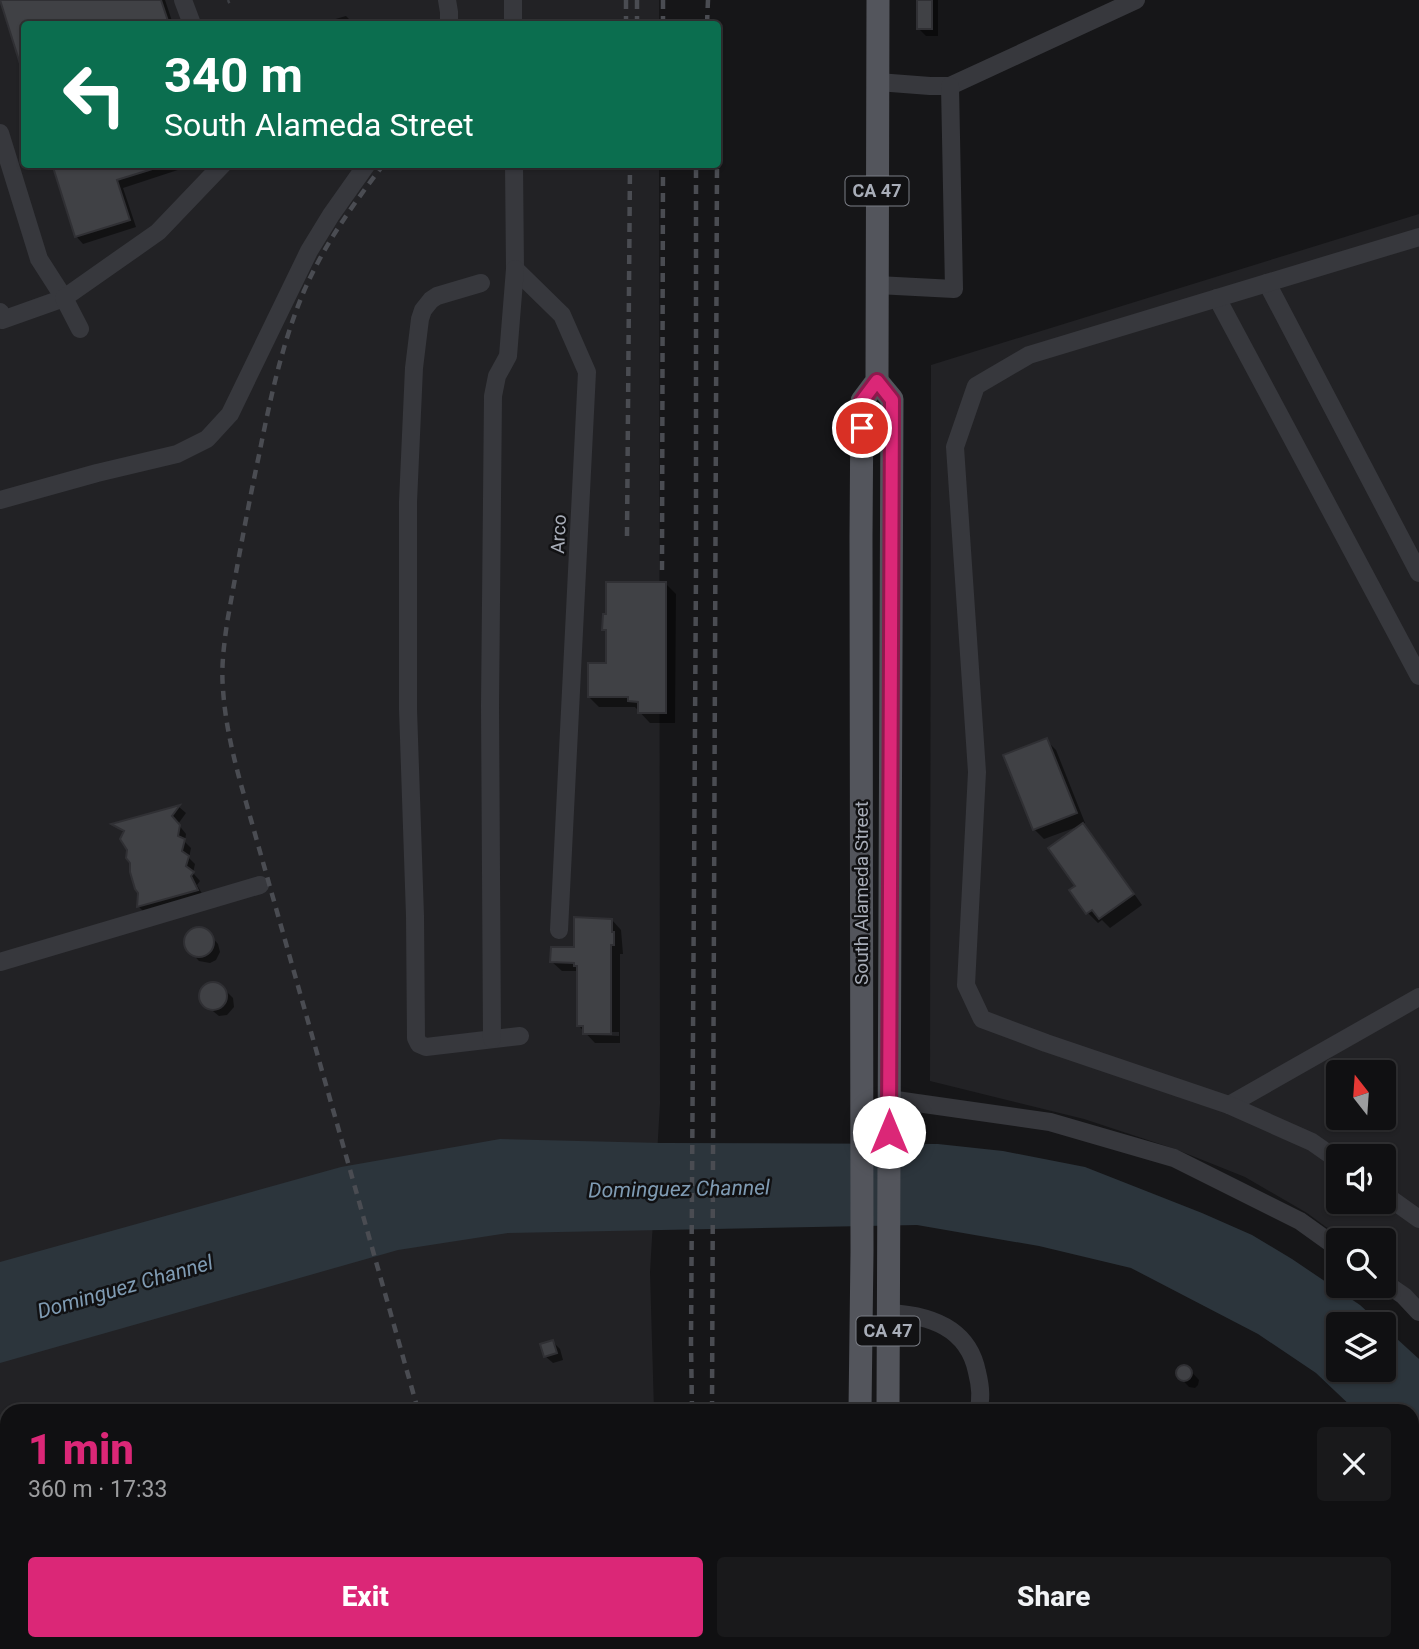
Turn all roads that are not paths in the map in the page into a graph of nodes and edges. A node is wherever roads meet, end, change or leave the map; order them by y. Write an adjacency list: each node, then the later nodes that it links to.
1 (183, 0): 6 (lane)
2 (447, 0): 7 (lane)
3 (513, 0): 8 (lane)
4 (878, 0): 9 (main road, South Alameda Street / CA 47)
5 (1136, 0): 10 (lane)
6 (191, 21)
7 (450, 21)
8 (513, 21)
9 (878, 82): 10 (lane); 19 (main road, South Alameda Street / CA 47)
10 (950, 86): 19 (lane)
11 (0, 133): 20 (lane)
12 (219, 168): 20 (lane)
13 (364, 168): 25 (lane)
14 (514, 168): 16 (lane)
15 (1419, 237): 18 (lane)
16 (515, 269): 29 (lane, Arco); 33 (lane)
17 (481, 283): 33 (lane)
18 (1266, 283): 21 (lane); 26 (lane)
19 (877, 285): 24 (main road, South Alameda Street / CA 47)
20 (64, 298): 22 (lane); 23 (lane)
21 (1217, 298): 27 (lane); 35 (lane)
22 (0, 312)
23 (80, 329)
24 (877, 381): 34 (main road, South Alameda Street / CA 47); 43 (main road, South Alameda Street / CA 47)
25 (0, 500)
26 (1419, 573)
27 (1419, 676)
28 (260, 885): 30 (lane)
29 (559, 930)
30 (0, 962)
31 (1419, 997): 35 (lane)
32 (520, 1036): 33 (lane)
33 (492, 1040)
34 (889, 1104): 39 (lane); 41 (main road, South Alameda Street / CA 47)
35 (1229, 1105): 36 (lane)
36 (1326, 1152)
37 (1396, 1203): 38 (lane)
38 (1419, 1219)
39 (1326, 1240)
40 (1396, 1290): 42 (lane)
41 (888, 1312): 44 (main road, South Alameda Street / CA 47); 45 (lane)
42 (1419, 1312)
43 (860, 1404)
44 (888, 1404)
45 (980, 1404)

